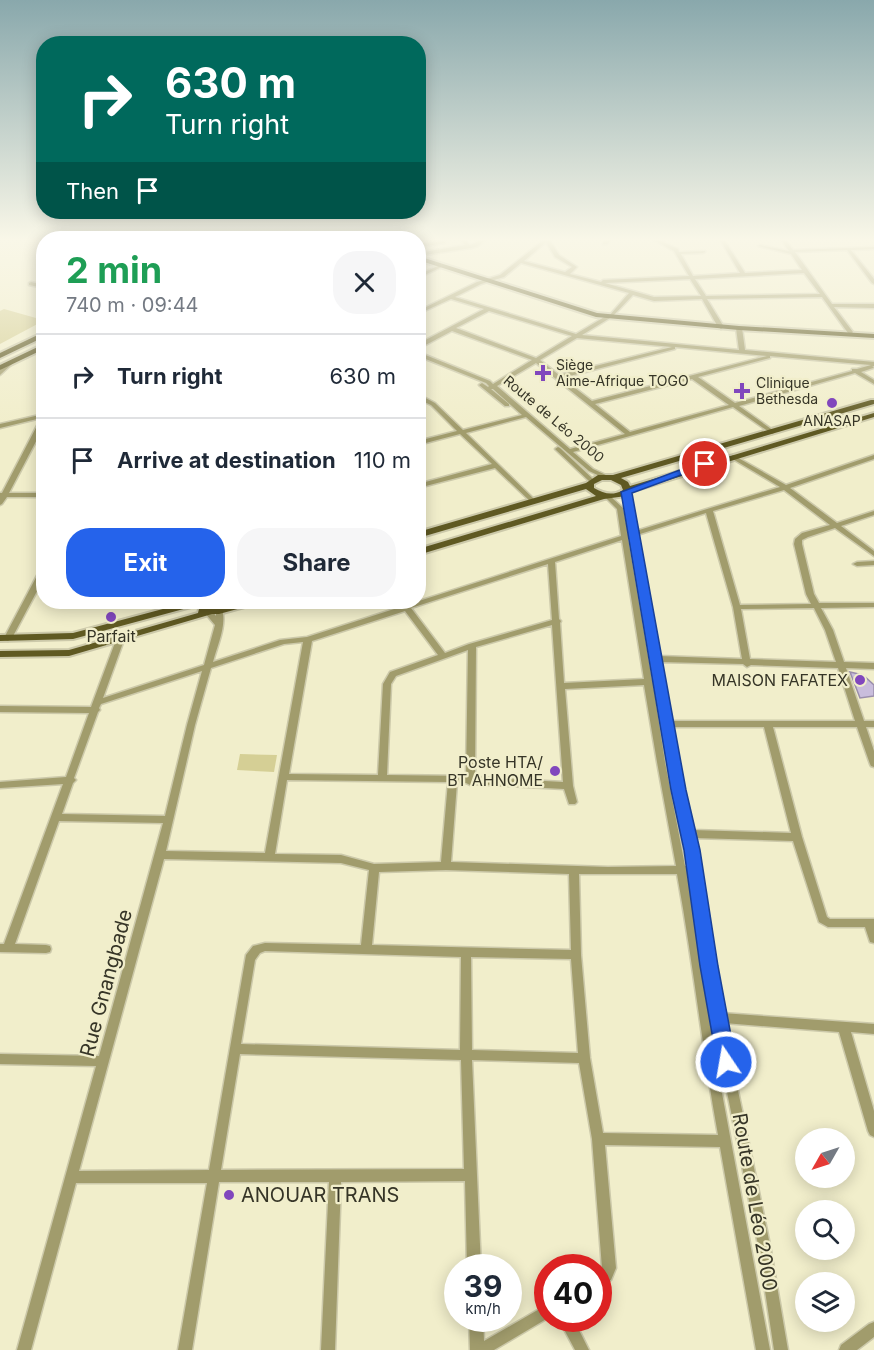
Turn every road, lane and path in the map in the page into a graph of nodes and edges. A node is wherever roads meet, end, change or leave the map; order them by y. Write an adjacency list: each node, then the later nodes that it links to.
1 (442, 301): 9 (street)
2 (463, 301): 10 (street)
3 (556, 301): 11 (main road)
4 (624, 301): 11 (street)
5 (708, 301): 12 (street)
6 (829, 301): 7 (street)
7 (833, 305): 8 (street); 15 (street)
8 (874, 306)
9 (426, 309)
10 (488, 309): 14 (street); 17 (street)
11 (609, 316): 12 (main road); 17 (street)
12 (721, 325): 13 (main road); 15 (main road)
13 (739, 328): 16 (main road); 22 (street)
14 (453, 329): 19 (street); 26 (street)
15 (850, 332): 16 (main road)
16 (874, 335)
17 (577, 336): 20 (street); 26 (street)
18 (36, 338): 24 (main road)
19 (426, 343)
20 (679, 346): 22 (street); 33 (street)
21 (36, 350): 28 (main road)
22 (742, 352): 23 (street)
23 (775, 355): 27 (street); 34 (street)
24 (0, 356)
25 (426, 359): 36 (street, Route de Léo 2000)
26 (536, 360): 33 (street); 36 (street)
27 (837, 360): 29 (street); 31 (street)
28 (9, 364): 30 (main road); 32 (street)
29 (874, 365): 31 (street)
30 (0, 368)
31 (854, 370): 35 (street); 40 (street)
32 (0, 373)
33 (559, 377): 39 (street)
34 (694, 377): 39 (street); 40 (street)
35 (874, 382)
36 (491, 388): 42 (street, Route de Léo 2000)
37 (874, 402): 48 (main road)
38 (426, 403): 47 (street)
39 (592, 403): 49 (street)
40 (734, 405): 48 (street); 49 (street)
41 (874, 415): 53 (main road)
42 (525, 416): 47 (street); 52 (street, Route de Léo 2000); 57 (street, Route de Léo 2000)
43 (36, 419): 44 (street)
44 (23, 421): 45 (street); 46 (street)
45 (0, 426)
46 (36, 428)
47 (462, 432): 51 (street); 55 (street)
48 (772, 432): 56 (main road)
49 (628, 433): 52 (street)
50 (36, 435): 61 (street)
51 (426, 441)
52 (569, 451): 56 (street, Route de Léo 2000)
53 (733, 457): 59 (street); 60 (main road)
54 (874, 457): 59 (street)
55 (497, 465): 58 (street); 64 (street)
56 (610, 477): 57 (main road); 60 (main road)
57 (591, 483): 63 (main road); 64 (main road)
58 (426, 484)
59 (785, 488): 66 (street); 68 (street)
60 (626, 491): 63 (main road); 70 (street, Route de Léo 2000)
61 (3, 495): 62 (street); 65 (street)
62 (36, 495)
63 (605, 497): 70 (street, Route de Léo 2000); 71 (main road)
64 (534, 502): 69 (main road)
65 (0, 503)
66 (709, 510): 70 (street); 80 (street)
67 (874, 513): 68 (street)
68 (835, 525): 72 (street); 79 (street)
69 (426, 534)
70 (628, 535): 73 (street); 92 (street, Route de Léo 2000); 97 (street, Route de Léo 2000)
71 (426, 550)
72 (874, 554)
73 (551, 560): 77 (street); 85 (street)
74 (874, 563): 75 (street)
75 (857, 564)
76 (36, 585): 86 (street)
77 (426, 601)
78 (874, 604): 79 (street)
79 (818, 606): 80 (street); 94 (street)
80 (737, 607): 93 (street)
81 (174, 609): 86 (main road)
82 (400, 609): 87 (street)
83 (408, 609): 91 (street)
84 (216, 610): 88 (main road); 96 (street, Rue Gnangbade)
85 (557, 621): 89 (street); 98 (street)
86 (4, 638)
87 (308, 639): 96 (street); 106 (street)
88 (120, 640): 90 (main road); 99 (street)
89 (472, 646): 91 (street); 110 (street)
90 (0, 654)
91 (443, 656): 107 (street)
92 (658, 659): 93 (street); 102 (street, Route de Léo 2000)
93 (747, 664): 94 (street)
94 (839, 665): 95 (street); 101 (street)
95 (874, 666)
96 (207, 668): 99 (street); 115 (street, Rue Gnangbade)
97 (650, 682): 98 (street); 123 (street, Route de Léo 2000)
98 (561, 686): 112 (street)
99 (97, 706): 100 (street); 109 (street)
100 (0, 709)
101 (859, 723): 103 (street); 104 (street); 105 (street)
102 (667, 724): 104 (street); 116 (street, Route de Léo 2000)
103 (874, 724)
104 (768, 725): 117 (street)
105 (874, 764)
106 (284, 777): 107 (street); 119 (street)
107 (382, 778): 108 (street)
108 (453, 779): 110 (street); 120 (street)
109 (71, 780): 111 (street); 114 (street)
110 (470, 782): 112 (street)
111 (0, 784)
112 (568, 786): 113 (street)
113 (572, 802)
114 (57, 817): 115 (street); 127 (street)
115 (168, 820): 118 (street, Rue Gnangbade)
116 (689, 834): 117 (street); 124 (street, Route de Léo 2000)
117 (797, 837): 125 (street)
118 (160, 855): 119 (street); 140 (street, Rue Gnangbade)
119 (269, 858): 121 (street)
120 (446, 866): 121 (street); 122 (street)
121 (374, 868): 129 (street)
122 (573, 868): 123 (street); 131 (street)
123 (680, 870): 124 (street); 132 (street, Route de Léo 2000)
124 (695, 870): 133 (street, Route de Léo 2000)
125 (871, 923): 126 (street)
126 (874, 939)
127 (4, 948): 128 (street)
128 (46, 949)
129 (366, 949): 130 (street); 136 (street)
130 (466, 953): 131 (street); 137 (street)
131 (576, 956): 138 (street)
132 (704, 1017): 133 (street); 143 (street, Route de Léo 2000)
133 (717, 1017): 134 (street); 160 (street, Route de Léo 2000)
134 (844, 1028): 135 (street); 141 (street)
135 (874, 1029)
136 (237, 1049): 137 (street); 144 (street)
137 (466, 1054): 138 (street); 146 (street)
138 (584, 1058): 142 (street)
139 (0, 1059): 140 (street)
140 (103, 1062): 147 (street, Rue Gnangbade)
141 (874, 1131)
142 (598, 1139): 143 (street); 149 (street)
143 (725, 1141): 159 (street, Route de Léo 2000)
144 (215, 1174): 145 (street); 147 (street); 155 (street)
145 (335, 1175): 146 (street); 156 (street)
146 (471, 1175): 148 (street)
147 (71, 1177): 154 (street, Rue Gnangbade)
148 (474, 1254)
149 (608, 1254)
150 (534, 1319): 157 (street)
151 (874, 1329): 161 (street)
152 (477, 1332): 157 (street)
153 (572, 1332): 158 (street)
154 (24, 1350)
155 (185, 1350)
156 (328, 1350)
157 (479, 1350)
158 (582, 1350)
159 (763, 1350)
160 (781, 1350)
161 (846, 1350)

